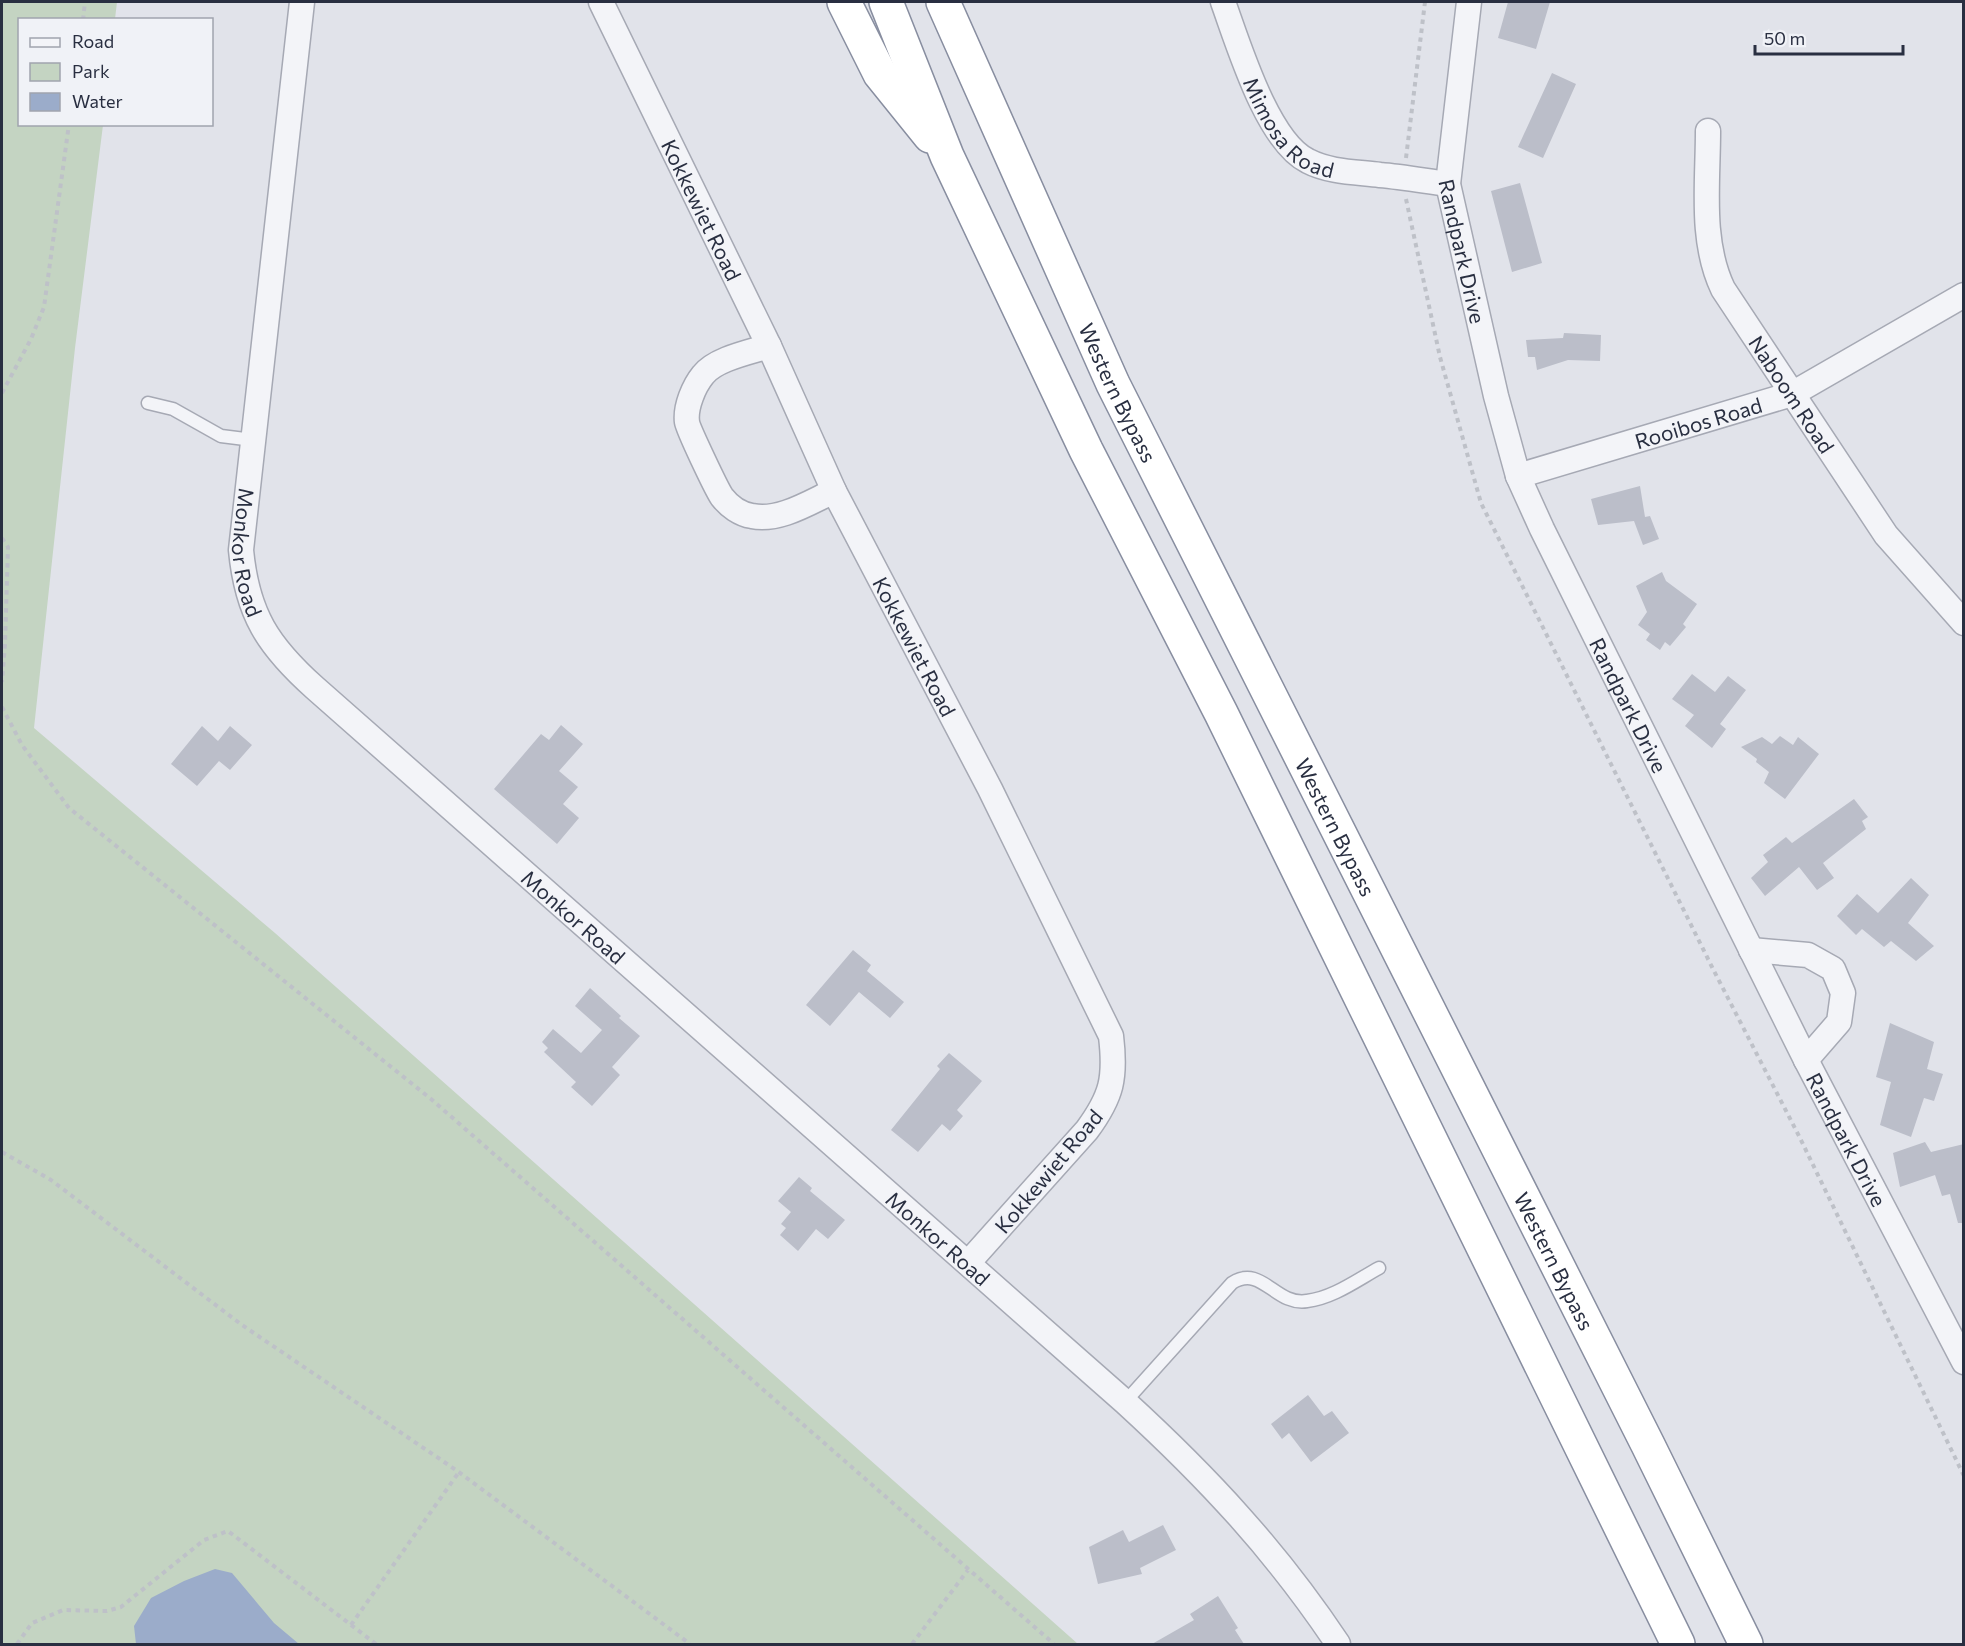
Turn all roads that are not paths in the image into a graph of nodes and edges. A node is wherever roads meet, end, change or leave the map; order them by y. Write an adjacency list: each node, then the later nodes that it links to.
1 (302, 2): 15 (street, Monkor Road)
2 (601, 2): 12 (street, Kokkewiet Road)
3 (844, 2): 9 (highway)
4 (886, 2): 9 (highway)
5 (943, 2): 27 (highway, Western Bypass)
6 (1223, 2): 10 (street, Mimosa Road)
7 (1469, 2): 10 (street, Randpark Drive)
8 (1708, 131): 13 (street, Naboom Road)
9 (947, 156): 26 (highway)
10 (1448, 184): 16 (street, Randpark Drive)
11 (1964, 296): 13 (street, Rooibos Road)
12 (769, 346): 17 (street, Kokkewiet Road); 17 (street)
13 (1792, 394): 16 (street, Rooibos Road); 18 (street, Naboom Road)
14 (148, 403): 15 (lane)
15 (253, 440): 21 (street, Monkor Road)
16 (1518, 476): 19 (street, Randpark Drive)
17 (834, 491): 21 (street, Kokkewiet Road)
18 (1964, 623)
19 (1751, 950): 20 (street, Randpark Drive); 20 (street)
20 (1806, 1060): 23 (street, Randpark Drive)
21 (968, 1263): 24 (street, Monkor Road)
22 (1379, 1268): 24 (lane)
23 (1964, 1362)
24 (1125, 1402): 25 (street, Monkor Road)
25 (1338, 1644)
26 (1678, 1644)
27 (1746, 1644)

